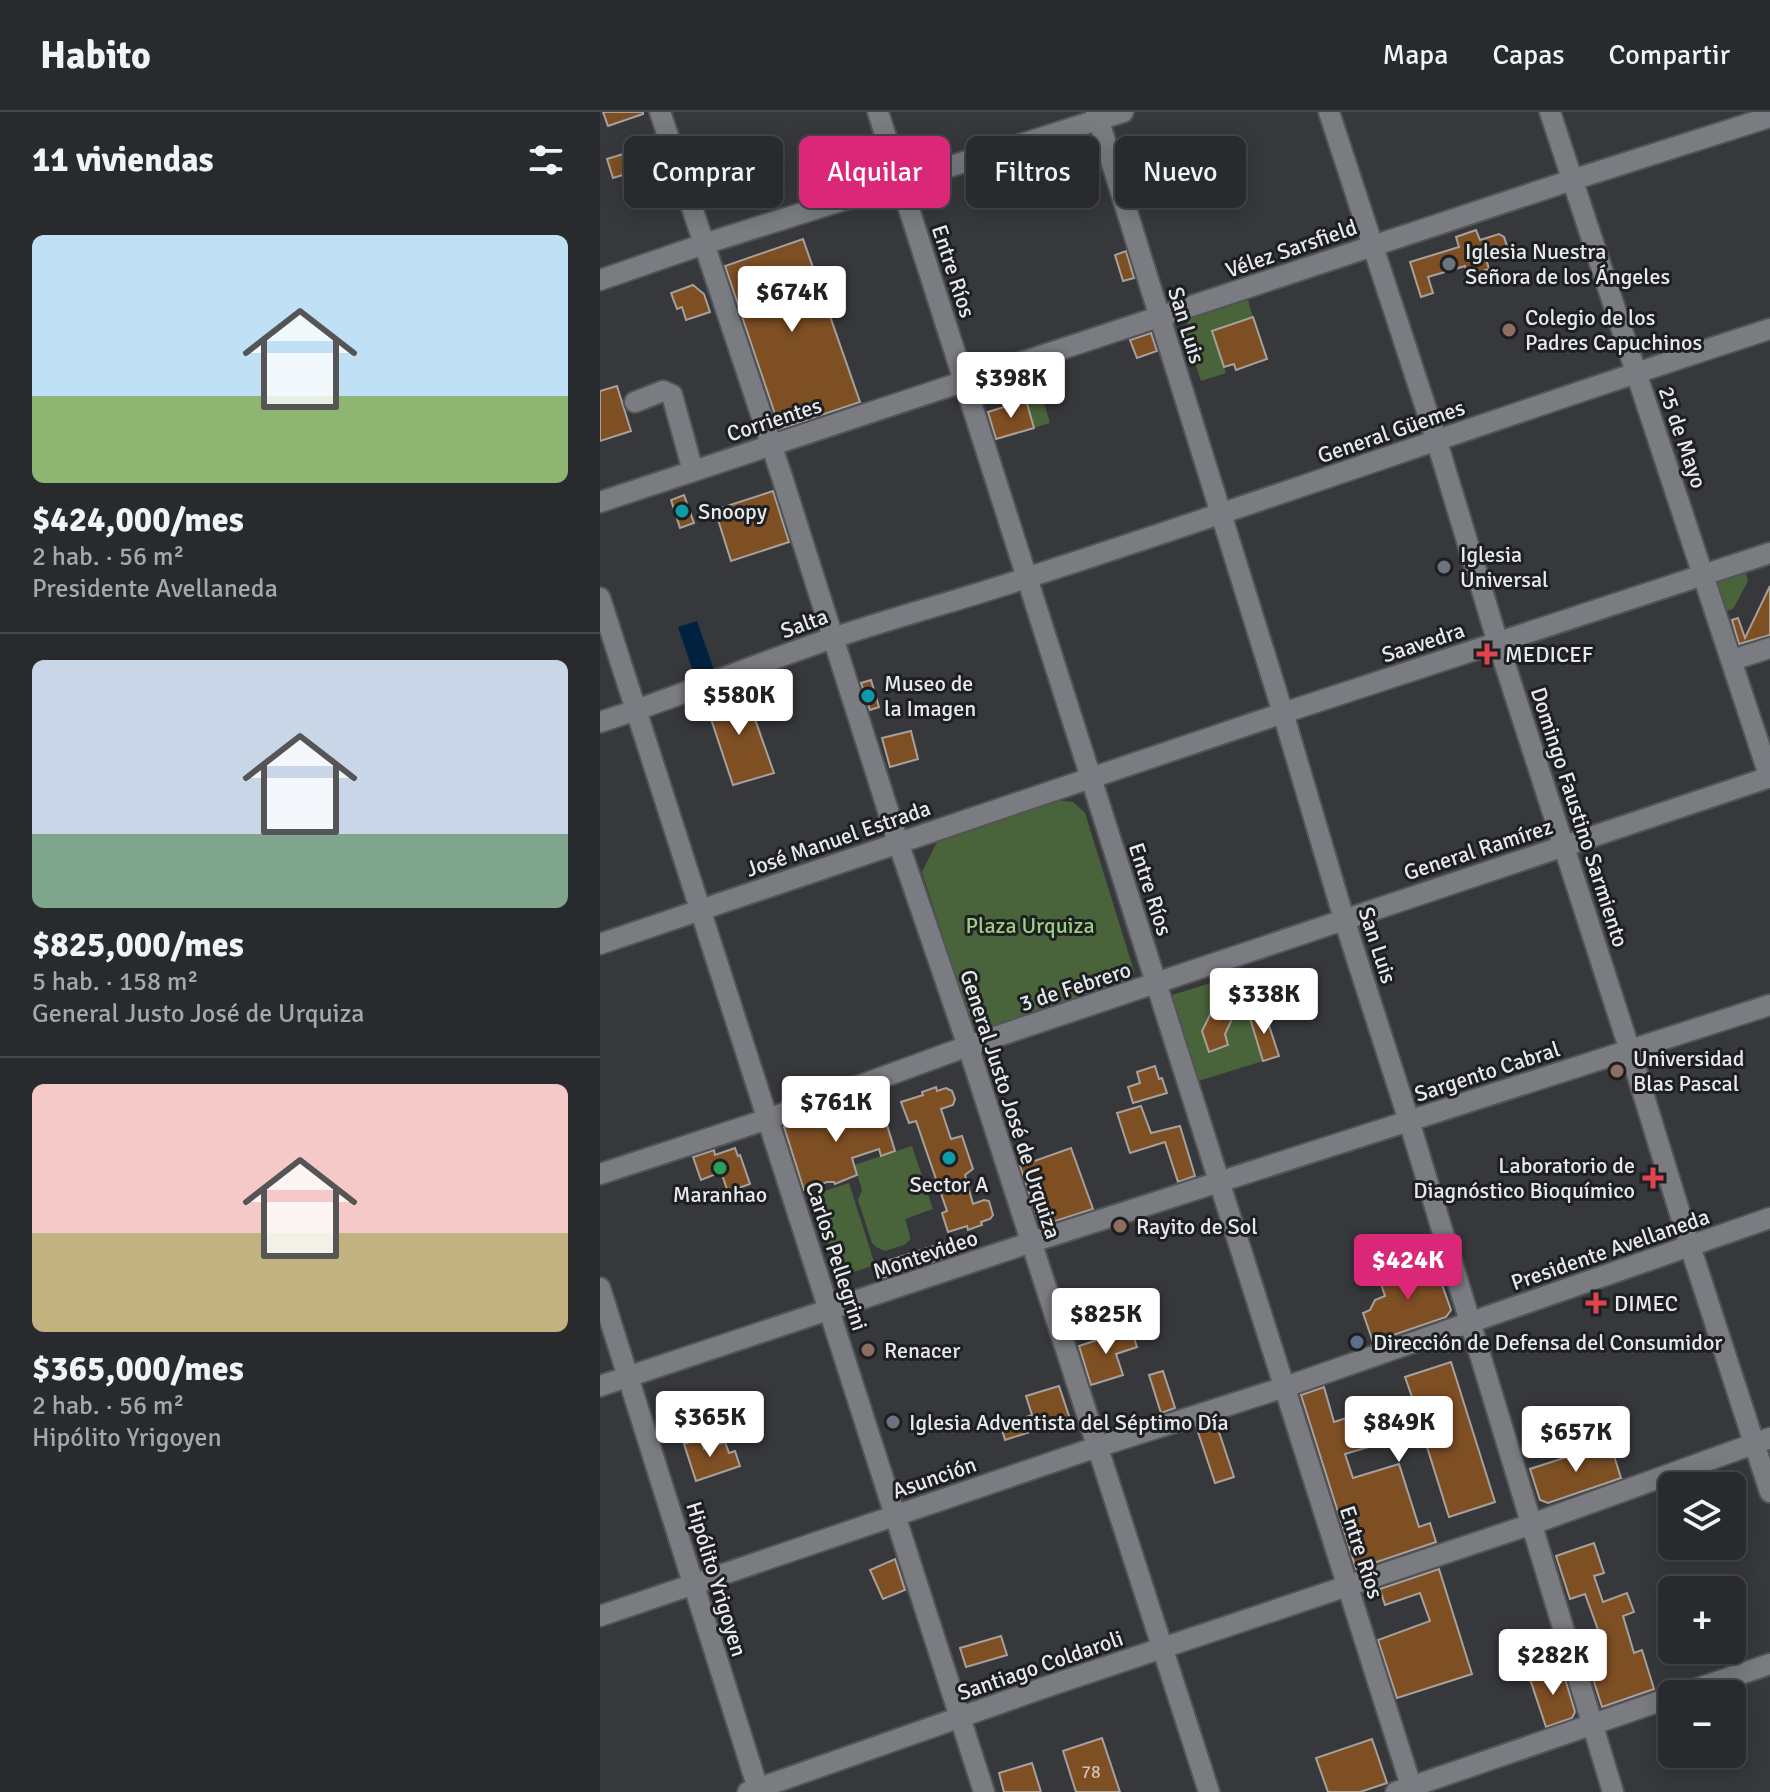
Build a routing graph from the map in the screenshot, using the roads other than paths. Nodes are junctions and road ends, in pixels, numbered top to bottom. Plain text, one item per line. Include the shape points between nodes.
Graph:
1 (660, 112) edge
2 (878, 112) edge
3 (1123, 112) edge
4 (1329, 112) edge
5 (1550, 112) edge
6 (1097, 116) edge
7 (1770, 117) edge
8 (886, 136) edge
9 (950, 166) edge
10 (1572, 180) junction
11 (820, 208) edge
12 (909, 208) edge
13 (704, 244) junction
14 (1373, 246) junction
15 (600, 280) edge
16 (1159, 318) junction
17 (1770, 329) edge
18 (1636, 373) junction
19 (964, 382) junction
20 (635, 402) dead end
21 (1437, 442) junction
22 (771, 445) junction
23 (693, 471) junction
24 (600, 502) edge
25 (1221, 514) junction
26 (1770, 553) edge
27 (1704, 574) junction
28 (1027, 578) junction
29 (600, 598) edge
30 (832, 638) junction
31 (1498, 643) junction
32 (1770, 648) edge
33 (1732, 660) junction
34 (636, 710) junction
35 (1283, 713) junction
36 (600, 722) edge
37 (1091, 778) junction
38 (1770, 778) edge
39 (898, 842) junction
40 (1563, 846) junction
41 (701, 911) junction
42 (1344, 919) junction
43 (600, 944) edge
44 (1156, 984) junction
45 (1770, 1005) edge
46 (968, 1046) junction
47 (1630, 1051) junction
48 (768, 1119) junction
49 (1409, 1121) junction
50 (600, 1174) edge
51 (1220, 1182) junction
52 (1770, 1218) edge
53 (1032, 1242) junction
54 (1690, 1246) junction
55 (600, 1288) edge
56 (829, 1311) junction
57 (1472, 1323) junction
58 (629, 1377) junction
59 (600, 1386) edge
60 (1285, 1387) junction
61 (1762, 1441) edge
62 (1097, 1447) junction
63 (1770, 1492) edge
64 (895, 1515) junction
65 (1532, 1524) junction
66 (694, 1584) junction
67 (1348, 1585) junction
68 (600, 1616) edge
69 (1162, 1649) junction
70 (1770, 1664) edge
71 (1723, 1680) edge
72 (1658, 1702) edge
73 (960, 1717) junction
74 (1593, 1724) junction
75 (1407, 1790) edge
76 (755, 1791) edge
77 (984, 1792) edge
78 (1209, 1792) edge
79 (1613, 1792) edge

1 - 13 street, General Justo José de Urquiza
2 - 8 street, Entre Ríos
3 - 6 street
4 - 14 street, Domingo Faustino Sarmiento
5 - 10 street, 25 de Mayo
6 - 9 street
6 - 16 street, San Luis
7 - 10 street, Vélez Sarsfield
10 - 14 street, Vélez Sarsfield
10 - 18 street, 25 de Mayo
11 - 13 street
12 - 19 street, Entre Ríos
13 - 15 street
13 - 22 street, General Justo José de Urquiza
14 - 16 street, Vélez Sarsfield
14 - 21 street, Domingo Faustino Sarmiento
16 - 19 street, Vélez Sarsfield
16 - 25 street, San Luis
17 - 18 street, General Güemes
18 - 21 street, General Güemes
18 - 27 street, 25 de Mayo
19 - 22 street, Corrientes
19 - 28 street, Entre Ríos
20 - 23 street via 663,391 672,395
21 - 25 street, General Güemes
21 - 31 street, Domingo Faustino Sarmiento
22 - 23 street, Corrientes
22 - 30 street, General Justo José de Urquiza
23 - 24 street, Corrientes
25 - 28 street, General Güemes
25 - 35 street, San Luis
26 - 27 street, Saavedra
27 - 31 street, Saavedra
27 - 33 street, 25 de Mayo
28 - 30 street, Salta
28 - 37 street, Entre Ríos
29 - 34 street, Carlos Pellegrini
30 - 34 street, Salta
30 - 39 street, General Justo José de Urquiza
31 - 35 street, Saavedra
31 - 40 street, Domingo Faustino Sarmiento
32 - 33 street
33 - 38 street, 25 de Mayo
34 - 36 street, Salta
34 - 41 street, Carlos Pellegrini
35 - 37 street, Saavedra
35 - 42 street, San Luis
37 - 39 street, José Manuel Estrada
37 - 44 street, Entre Ríos
38 - 40 street, General Ramírez
39 - 41 street, José Manuel Estrada
39 - 46 street, General Justo José de Urquiza
40 - 42 street, General Ramírez
40 - 47 street, Domingo Faustino Sarmiento
41 - 43 street, José Manuel Estrada
41 - 48 street, Carlos Pellegrini
42 - 44 street, General Ramírez
42 - 49 street, San Luis
44 - 46 street, 3 de Febrero
44 - 51 street, Entre Ríos
45 - 47 street, Sargento Cabral
46 - 48 street, 3 de Febrero
46 - 53 street, General Justo José de Urquiza
47 - 49 street, Sargento Cabral
47 - 54 street, Domingo Faustino Sarmiento
48 - 50 street, 3 de Febrero
48 - 56 street, Carlos Pellegrini
49 - 51 street, Sargento Cabral
49 - 57 street, San Luis
51 - 53 street, Montevideo
51 - 60 street, Entre Ríos
52 - 54 street, Presidente Avellaneda
53 - 56 street, Montevideo
53 - 62 street, General Justo José de Urquiza
54 - 57 street, Presidente Avellaneda
54 - 61 street, Domingo Faustino Sarmiento
55 - 58 street, Hipólito Yrigoyen
56 - 58 street, Montevideo
56 - 64 street, Carlos Pellegrini
57 - 60 street, Presidente Avellaneda
57 - 65 street, San Luis
58 - 59 street, Montevideo
58 - 66 street, Hipólito Yrigoyen
60 - 62 street, Asunción
60 - 67 street, Entre Ríos
61 - 63 street, Domingo Faustino Sarmiento
61 - 65 street, Santiago Coldaroli
62 - 64 street, Asunción
62 - 69 street, General Justo José de Urquiza
64 - 66 street, Asunción
64 - 73 street, Carlos Pellegrini
65 - 67 street, Santiago Coldaroli
65 - 74 street, San Luis
66 - 68 street, Asunción
66 - 76 street, Hipólito Yrigoyen
67 - 69 street, Santiago Coldaroli
67 - 75 street, Entre Ríos
69 - 73 street, Santiago Coldaroli
69 - 78 street, General Justo José de Urquiza
70 - 71 street
72 - 74 street
73 - 76 street, Santiago Coldaroli
73 - 77 street, Carlos Pellegrini
74 - 75 street
74 - 79 street, San Luis

